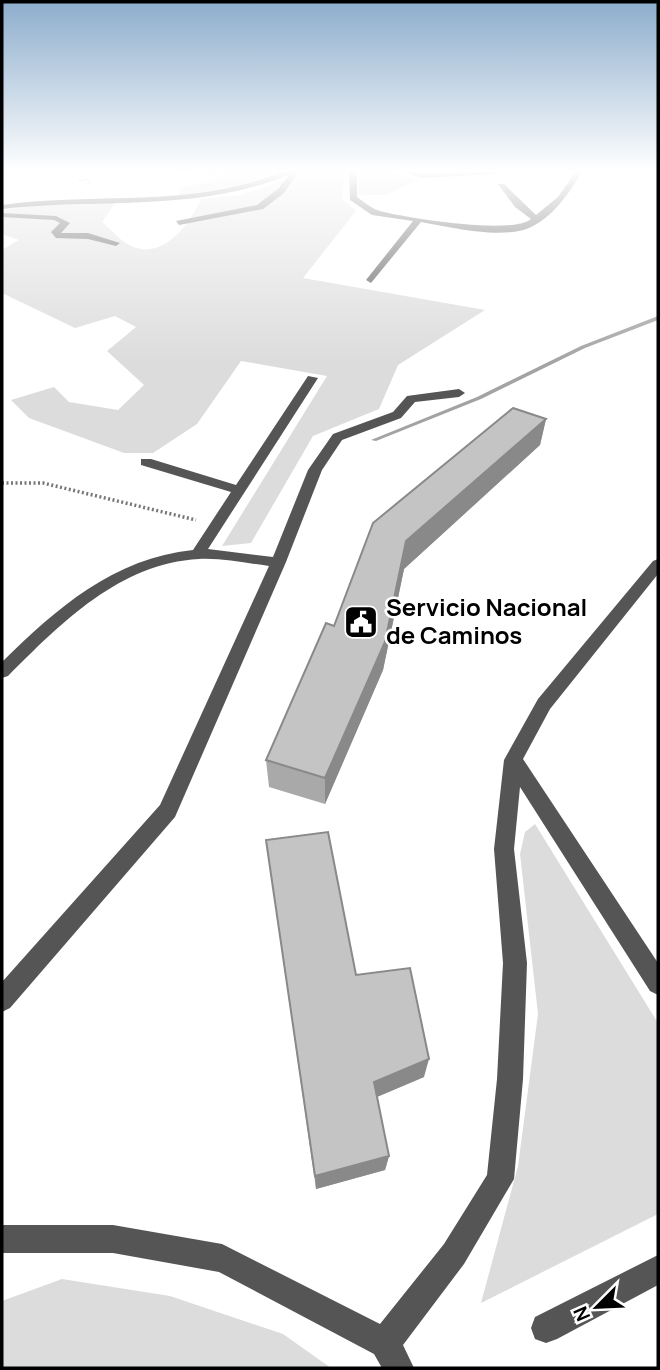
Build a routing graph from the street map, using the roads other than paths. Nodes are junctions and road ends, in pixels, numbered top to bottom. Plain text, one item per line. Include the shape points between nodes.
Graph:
1 (58, 235) edge
2 (406, 235) edge
3 (116, 243) dead end
4 (370, 280) dead end
5 (312, 378) dead end
6 (459, 393) dead end
7 (146, 462) dead end
8 (239, 490) junction
9 (198, 554) junction
10 (278, 562) junction
11 (658, 564) edge
12 (2, 672) edge
13 (513, 760) junction
14 (658, 983) edge
15 (2, 1000) edge
16 (2, 1239) edge
17 (658, 1269) edge
18 (546, 1328) dead end
19 (392, 1356) edge

1 - 3 street
2 - 4 street
5 - 8 street
6 - 10 street via 411,399 397,415 337,437 315,470
7 - 8 street
8 - 9 street
9 - 10 street
9 - 12 street via 154,562 96,589
10 - 15 street via 168,811
11 - 13 street via 544,704
13 - 14 street
13 - 19 street via 504,849 515,963 500,1179
16 - 19 street via 113,1239 222,1258
17 - 18 street

